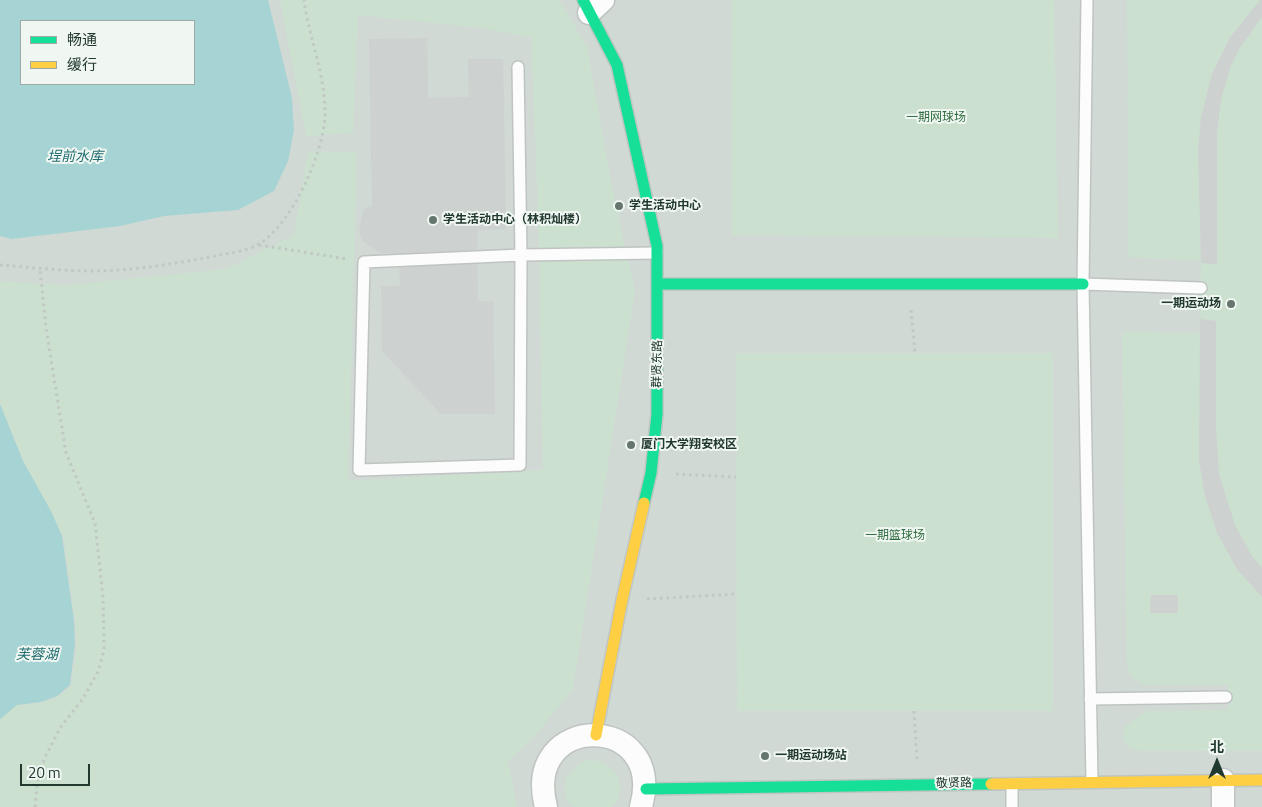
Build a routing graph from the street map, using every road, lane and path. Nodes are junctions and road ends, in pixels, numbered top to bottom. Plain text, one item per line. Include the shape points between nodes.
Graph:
1 (304, 0) edge
2 (1087, 0) edge
3 (592, 4) edge
4 (518, 68) dead end
5 (258, 245) junction
6 (657, 254) junction
7 (521, 255) junction
8 (364, 262) junction
9 (0, 265) edge
10 (40, 269) junction
11 (658, 284) junction
12 (909, 284) junction
13 (1084, 284) junction
14 (1201, 288) dead end
15 (915, 353) dead end
16 (651, 473) junction
17 (736, 477) dead end
18 (737, 594) dead end
19 (622, 600) junction
20 (1226, 697) dead end
21 (1090, 699) junction
22 (914, 711) dead end
23 (596, 735) junction
24 (1223, 780) junction
25 (1262, 780) edge
26 (1092, 782) junction
27 (1012, 783) junction
28 (919, 785) junction
29 (643, 798) edge
30 (35, 807) edge
31 (546, 807) edge
32 (1012, 807) edge
33 (1223, 807) edge

1 - 5 path via 323,86 325,116 320,146 309,178 278,229
2 - 13 lane
3 - 6 street, 群贤东路 via 617,65
4 - 7 lane
5 - 8 path
5 - 10 path via 190,261 117,270
6 - 7 lane
6 - 11 street, 群贤东路
7 - 8 lane
7 - 8 lane via 520,465 359,470
9 - 10 path
10 - 30 path via 66,453 95,523 103,597 104,650 98,672 62,725 45,757 37,783
11 - 12 street
11 - 16 street, 群贤东路 via 657,414
12 - 13 street
12 - 15 path
13 - 14 lane
13 - 21 lane
16 - 17 path
16 - 19 street, 群贤东路
18 - 19 path
19 - 23 street, 群贤东路
20 - 21 lane
21 - 26 lane
22 - 28 path
23 - 29 street via 621,742 634,754 643,770
23 - 31 street via 568,741 554,752 544,770 542,788
24 - 25 street, 敬贤路
24 - 26 street, 敬贤路
24 - 33 street
26 - 27 street, 敬贤路
27 - 28 street, 敬贤路
27 - 32 lane
28 - 29 street, 敬贤路

